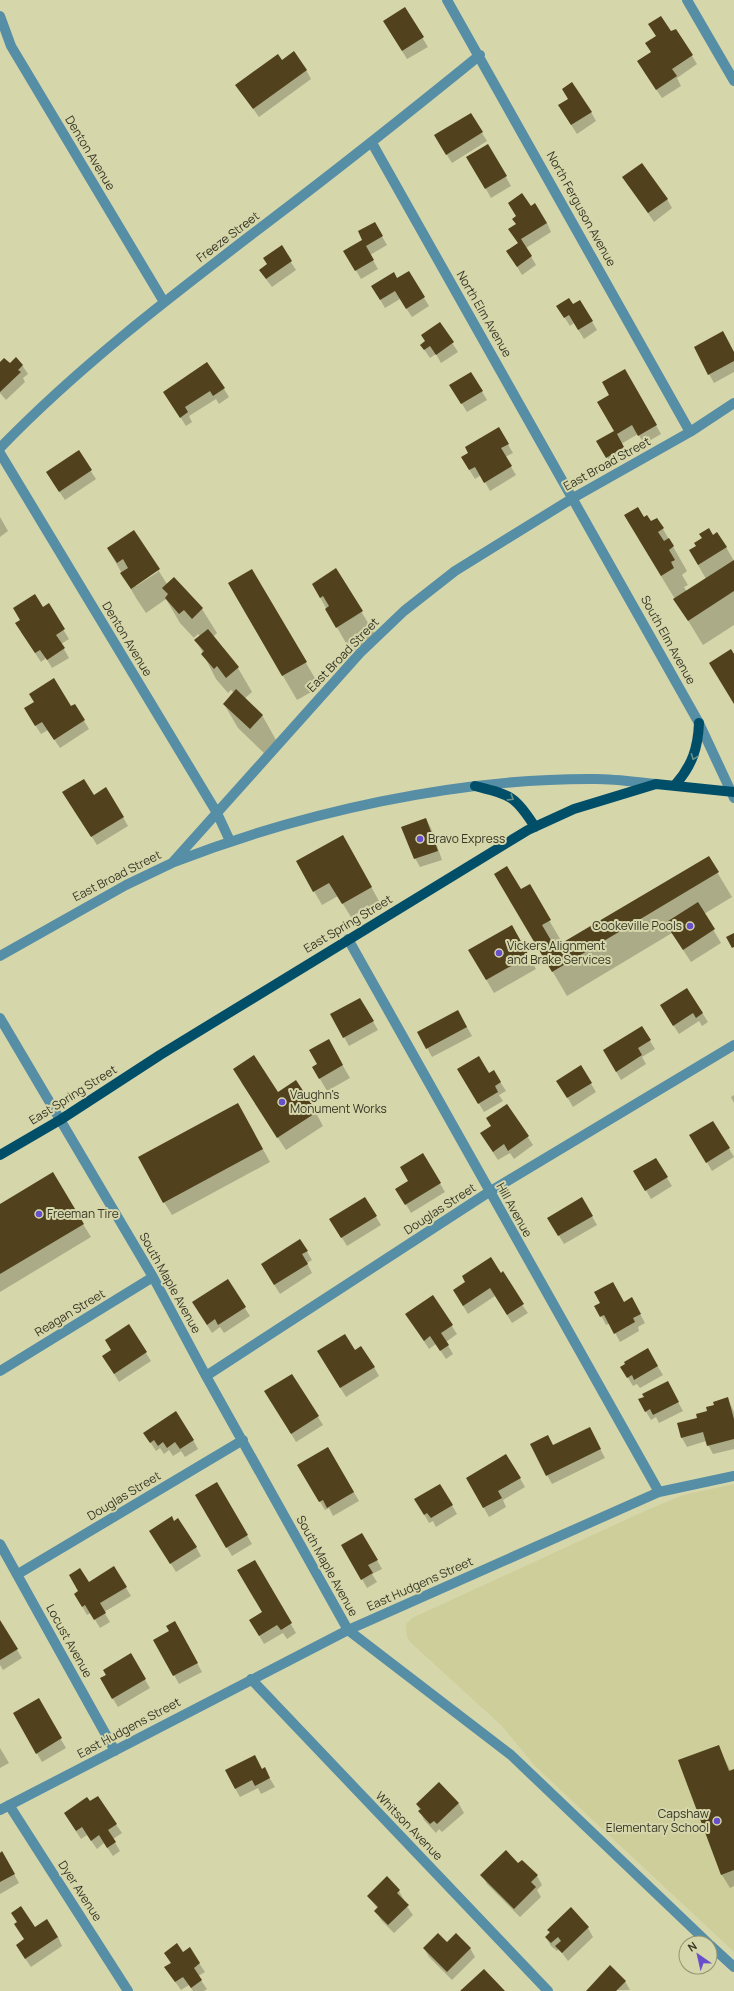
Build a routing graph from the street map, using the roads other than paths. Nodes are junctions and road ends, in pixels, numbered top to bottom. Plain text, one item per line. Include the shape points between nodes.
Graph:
1 (447, 0) edge
2 (687, 0) edge
3 (0, 16) edge
4 (480, 55) junction
5 (734, 81) edge
6 (372, 143) junction
7 (164, 302) junction
8 (734, 403) edge
9 (690, 432) junction
10 (0, 448) edge
11 (0, 453) edge
12 (573, 498) junction
13 (700, 723) junction
14 (656, 784) junction
15 (475, 786) junction
16 (675, 786) junction
17 (733, 794) edge
18 (216, 813) junction
19 (535, 827) junction
20 (230, 841) junction
21 (172, 863) junction
22 (348, 939) junction
23 (0, 956) edge
24 (0, 1018) edge
25 (734, 1045) edge
26 (60, 1120) junction
27 (0, 1155) edge
28 (489, 1192) junction
29 (153, 1277) junction
30 (0, 1371) edge
31 (206, 1376) junction
32 (242, 1440) junction
33 (734, 1476) edge
34 (659, 1492) junction
35 (0, 1544) edge
36 (18, 1574) junction
37 (348, 1630) junction
38 (251, 1679) junction
39 (115, 1751) junction
40 (10, 1805) junction
41 (0, 1810) edge
42 (700, 1935) edge
43 (718, 1952) edge
44 (734, 1967) edge
45 (128, 1991) edge
46 (548, 1991) edge

1 - 4 street, North Ferguson Avenue
2 - 5 street
3 - 7 street, Denton Avenue via 11,46
4 - 6 street, Freeze Street
4 - 9 street, North Ferguson Avenue
6 - 7 street, Freeze Street
6 - 12 street, North Elm Avenue
7 - 10 street, Freeze Street via 32,415
8 - 9 street, East Broad Street
9 - 12 street, East Broad Street
11 - 18 street, Denton Avenue
12 - 13 street, South Elm Avenue
12 - 18 street, East Broad Street via 455,571 404,611 360,653
13 -> 16 main road via 692,762
13 - 17 street, South Elm Avenue
14 - 15 street via 597,779 533,780
14 - 16 main road, East Spring Street
14 - 19 main road, East Spring Street via 574,809
15 -> 19 main road via 514,799
15 - 20 street via 353,808
16 - 17 main road, East Spring Street
18 - 20 street, Denton Avenue
18 - 21 street, East Broad Street
19 - 22 main road, East Spring Street
20 - 21 street
21 - 23 street, East Broad Street via 126,885
22 - 26 main road, East Spring Street
22 - 28 street, Hill Avenue
24 - 26 street, South Maple Avenue
25 - 28 street, Douglas Street
26 - 27 main road, East Spring Street
26 - 29 street, South Maple Avenue
28 - 31 street, Douglas Street
28 - 34 street, Hill Avenue
29 - 30 street, Reagan Street
29 - 31 street, South Maple Avenue
31 - 32 street, South Maple Avenue
32 - 36 street, Douglas Street
32 - 37 street, South Maple Avenue
33 - 34 street, East Hudgens Street
34 - 37 street, East Hudgens Street
35 - 36 street, Locust Avenue
36 - 39 street, Locust Avenue
37 - 38 street, East Hudgens Street
37 - 42 street, South Maple Avenue via 511,1755
38 - 39 street, East Hudgens Street
38 - 46 street, Whitson Avenue
39 - 40 street, East Hudgens Street
40 - 41 street, East Hudgens Street
40 - 45 street, Dyer Avenue
43 - 44 street, South Maple Avenue

